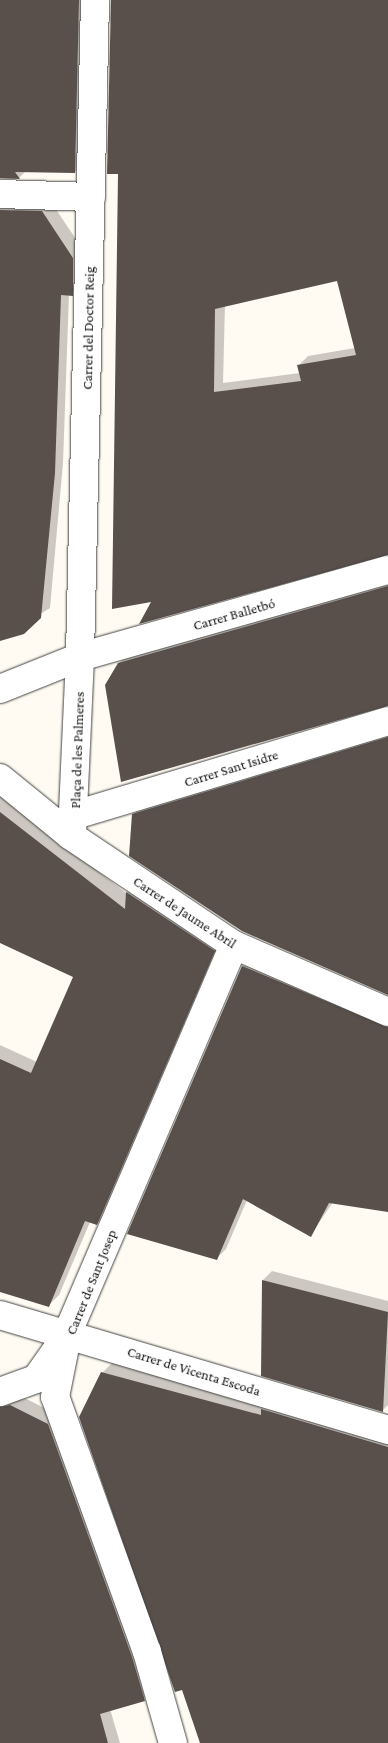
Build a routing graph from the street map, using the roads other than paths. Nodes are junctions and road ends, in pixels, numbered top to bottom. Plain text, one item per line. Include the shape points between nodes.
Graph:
1 (95, 0) edge
2 (0, 194) edge
3 (91, 197) junction
4 (388, 570) edge
5 (80, 657) junction
6 (0, 689) edge
7 (388, 721) edge
8 (0, 778) edge
9 (73, 826) junction
10 (234, 945) junction
11 (388, 1012) edge
12 (0, 1315) edge
13 (68, 1332) junction
14 (0, 1392) edge
15 (388, 1430) edge
16 (173, 1743) edge

1 - 3 street, Carrer del Doctor Reig
2 - 3 street
3 - 5 street, Carrer del Doctor Reig
4 - 5 street, Carrer Balletbó
5 - 6 street
5 - 9 street, Plaça de les Palmeres
7 - 9 street, Carrer Sant Isidre
8 - 9 street, Plaça de les Palmeres
9 - 10 street, Carrer de Jaume Abril
10 - 11 street, Carrer de Jaume Abril
10 - 13 street, Carrer de Sant Josep
12 - 13 street, Carrer de Vicenta Escoda
13 - 14 street via 36,1379
13 - 15 street, Carrer de Vicenta Escoda
13 - 16 street, Carrer de Sant Josep via 55,1398 147,1652

